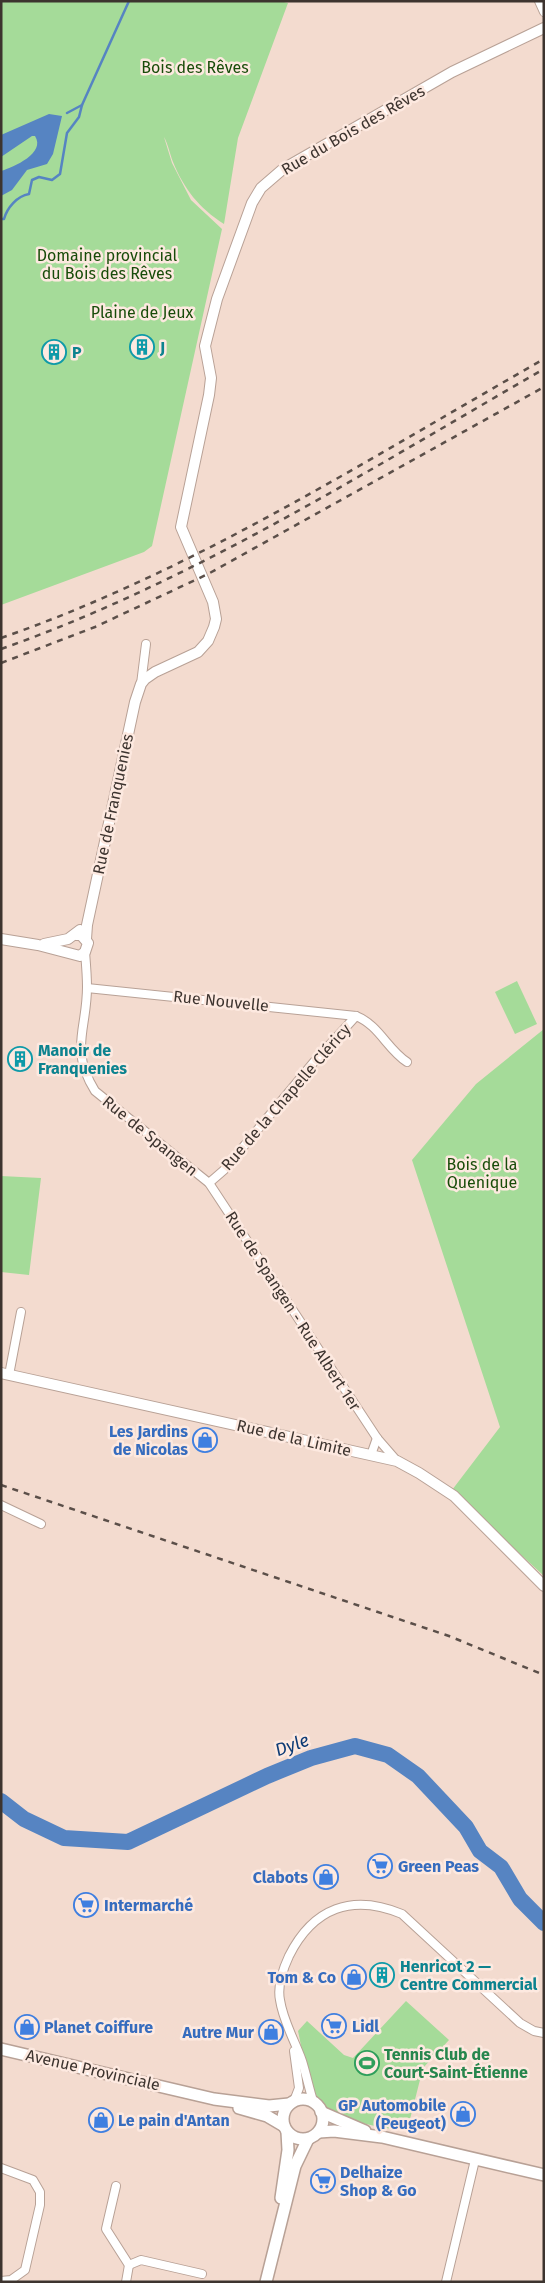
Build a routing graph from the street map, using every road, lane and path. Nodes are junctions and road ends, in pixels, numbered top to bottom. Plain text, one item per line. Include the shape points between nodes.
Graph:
1 (539, 1) edge
2 (544, 12) edge
3 (544, 28) edge
4 (146, 644) dead end
5 (141, 684) junction
6 (87, 924) junction
7 (72, 937) junction
8 (1, 939) edge
9 (86, 939) junction
10 (38, 945) junction
11 (77, 954) junction
12 (87, 988) junction
13 (356, 1016) junction
14 (407, 1062) dead end
15 (209, 1184) junction
16 (21, 1312) dead end
17 (5, 1374) edge
18 (377, 1438) junction
19 (371, 1455) junction
20 (397, 1462) junction
21 (1, 1505) edge
22 (41, 1524) dead end
23 (544, 1586) edge
24 (544, 2033) edge
25 (292, 2037) junction
26 (1, 2049) edge
27 (214, 2098) junction
28 (313, 2101) junction
29 (292, 2102) junction
30 (321, 2112) junction
31 (285, 2129) junction
32 (319, 2132) junction
33 (382, 2137) junction
34 (308, 2139) junction
35 (474, 2160) junction
36 (290, 2165) junction
37 (1, 2168) edge
38 (544, 2175) edge
39 (116, 2186) dead end
40 (129, 2265) junction
41 (202, 2274) dead end
42 (1, 2281) edge
43 (126, 2282) edge
44 (266, 2282) edge
45 (446, 2282) edge

1 - 2 street
3 - 5 street, Rue du Bois des Rêves via 452,72 283,169 262,188 252,203 209,324 205,346 211,378 209,395 181,527 213,602 216,619 208,641 198,652 155,672
4 - 5 street
5 - 6 street, Rue de Franquenies
6 - 7 street
6 - 9 street, Rue de Franquenies
7 - 9 street
7 - 10 street
7 - 11 street via 67,948
8 - 10 street
9 - 11 street, Rue de Franquenies via 88,947
10 - 11 street
11 - 12 street, Rue de Spangen via 85,970
12 - 13 street, Rue Nouvelle
12 - 15 street, Rue de Spangen via 80,1054 86,1077 95,1091
13 - 14 street, Rue de la Chapelle Cléricy via 372,1025 395,1055
13 - 15 street, Rue de la Chapelle Cléricy
15 - 18 street, Rue de Spangen - Rue Albert 1er
16 - 17 street
17 - 19 street, Rue de la Limite
18 - 19 street
18 - 20 street, Rue de Spangen - Rue Albert 1er
19 - 20 street, Rue de la Limite
20 - 23 street, Rue de la Limite via 454,1496
21 - 22 street
24 - 25 street via 520,2023 402,1914 369,1904 345,1906 329,1912 299,1937 282,1971 279,1998
25 - 28 street
25 - 29 street via 299,2088
26 - 27 main road, Avenue Provinciale
27 - 29 main road via 269,2106
27 - 31 main road via 267,2116
28 - 29 main road via 301,2098
28 - 30 main road
29 - 31 main road via 283,2114
30 - 32 main road via 323,2120
30 - 33 main road
31 - 34 main road via 294,2138
31 - 36 main road
32 - 33 main road
32 - 34 main road
33 - 35 main road
34 - 36 main road
35 - 38 main road
35 - 45 street
36 - 44 main road
37 - 42 street via 33,2180 40,2192 40,2205 25,2270 11,2280
39 - 40 street via 106,2229
40 - 41 street via 141,2260
40 - 43 street

